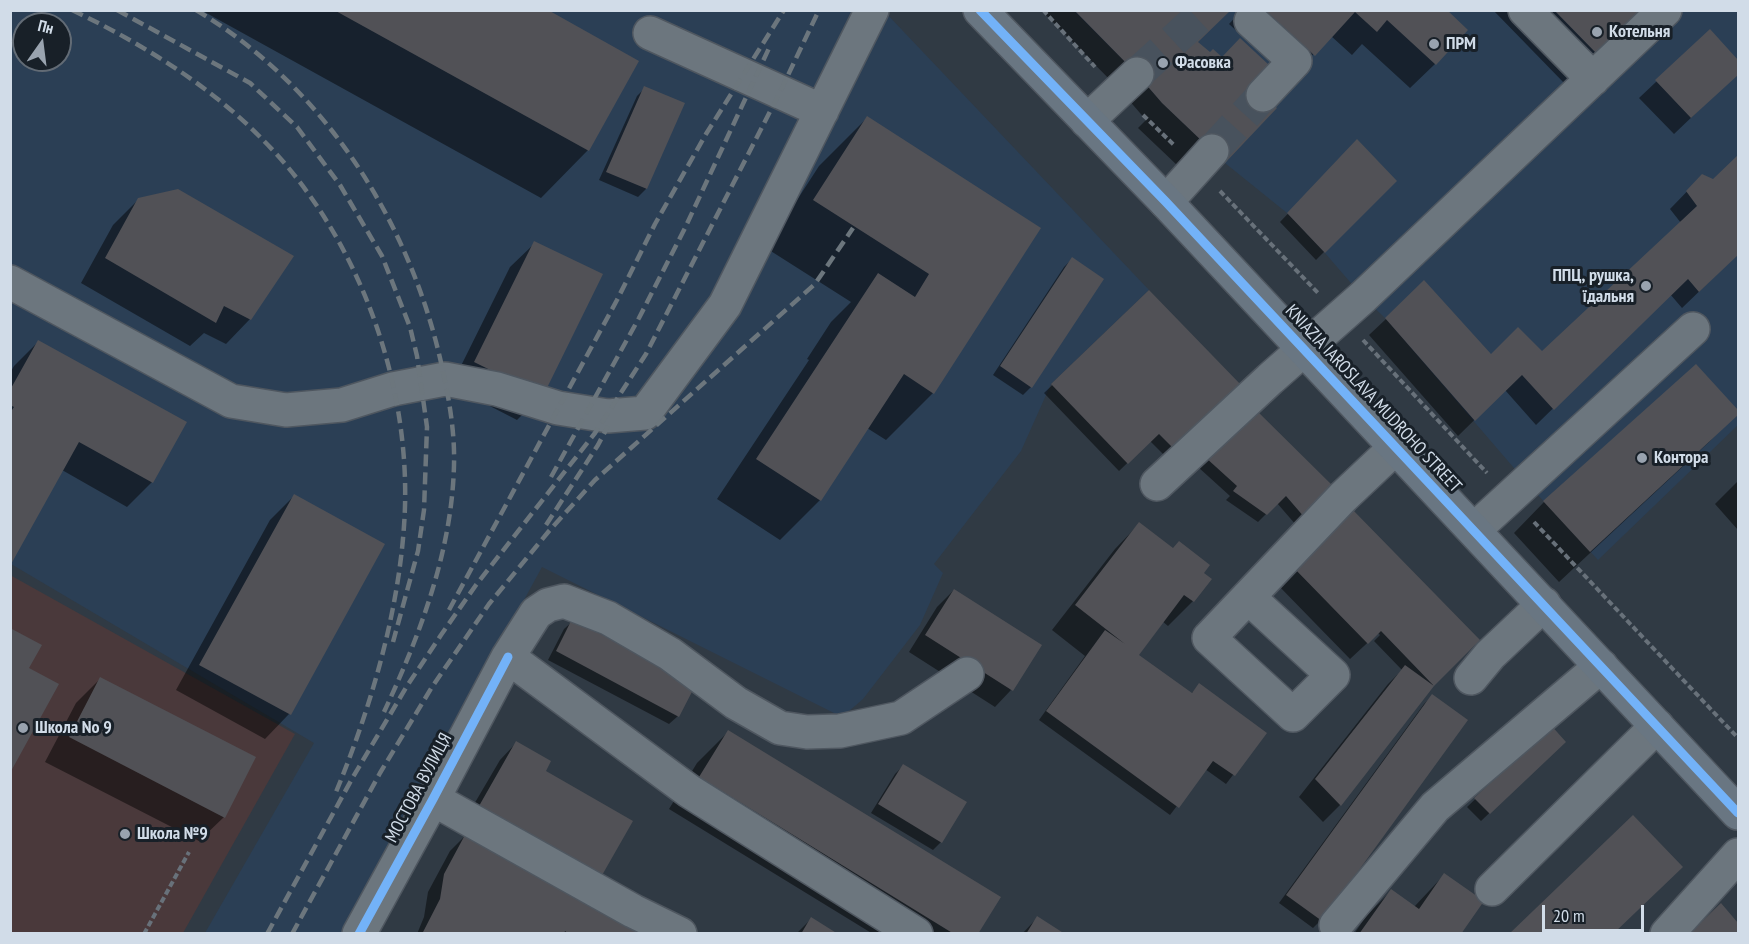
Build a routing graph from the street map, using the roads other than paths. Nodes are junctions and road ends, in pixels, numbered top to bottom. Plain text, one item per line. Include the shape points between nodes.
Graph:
1 (872, 10) edge
2 (980, 10) edge
3 (1525, 10) edge
4 (1665, 10) edge
5 (1251, 21) dead end
6 (650, 33) dead end
7 (1593, 79) junction
8 (1128, 83) tunnel mouth
9 (1263, 95) tunnel mouth
10 (822, 111) junction
11 (1087, 121) junction
12 (1205, 159) tunnel mouth
13 (1166, 202) junction
14 (10, 282) edge
15 (1693, 329) dead end
16 (1305, 350) junction
17 (1396, 447) junction
18 (1157, 484) dead end
19 (1474, 530) junction
20 (1248, 597) dead end
21 (1544, 604) junction
22 (507, 657) junction
23 (1601, 666) junction
24 (967, 674) dead end
25 (1471, 678) dead end
26 (1658, 726) junction
27 (433, 799) junction
28 (1738, 813) edge
29 (1738, 855) edge
30 (1492, 889) dead end
31 (1336, 925) dead end
32 (359, 933) edge
33 (680, 933) edge
34 (916, 933) edge
35 (1667, 933) edge

1 - 10 street
2 - 11 main road, KNIAZIA IAROSLAVA MUDROHO STREET
3 - 7 street
4 - 7 street
5 - 9 street via 1295,61
6 - 10 street
7 - 16 street
8 - 11 street
10 - 14 street via 725,306 645,413 608,416 578,412 445,379 393,389 342,405 286,410 231,401
11 - 13 main road, KNIAZIA IAROSLAVA MUDROHO STREET
12 - 13 street
13 - 16 main road, KNIAZIA IAROSLAVA MUDROHO STREET
15 - 19 street
16 - 17 main road, KNIAZIA IAROSLAVA MUDROHO STREET
16 - 18 street
17 - 19 main road, KNIAZIA IAROSLAVA MUDROHO STREET
17 - 20 street
19 - 21 main road, KNIAZIA IAROSLAVA MUDROHO STREET
21 - 23 main road, KNIAZIA IAROSLAVA MUDROHO STREET
21 - 25 street
22 - 24 street, МОСТОВА ВУЛИЦЯ via 536,613 564,601 608,618 670,654 759,718 780,728 807,732 840,731 901,718
22 - 27 street, МОСТОВА ВУЛИЦЯ
22 - 34 street via 689,791
23 - 26 main road, KNIAZIA IAROSLAVA MUDROHO STREET
23 - 31 street via 1435,807
26 - 28 main road, KNIAZIA IAROSLAVA MUDROHO STREET
26 - 30 street
27 - 32 street, МОСТОВА ВУЛИЦЯ
27 - 33 street via 633,911
29 - 35 street

